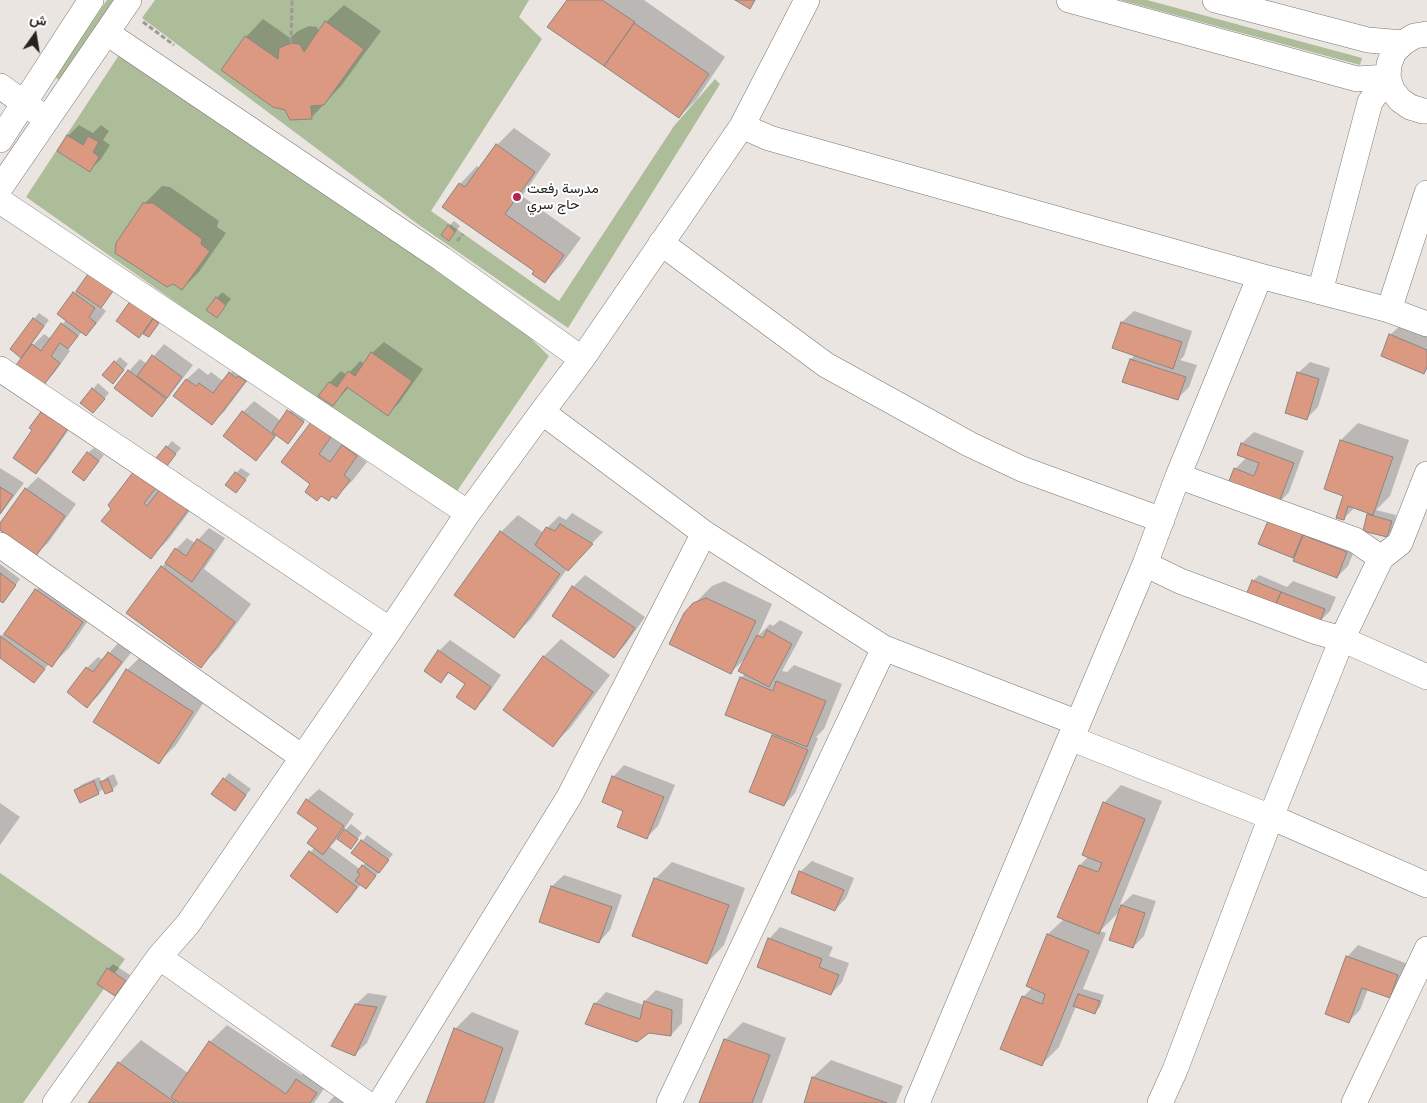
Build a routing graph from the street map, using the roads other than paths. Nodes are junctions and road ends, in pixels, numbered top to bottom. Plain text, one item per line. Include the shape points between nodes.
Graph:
1 (91, 0) edge
2 (129, 0) edge
3 (807, 0) edge
4 (1069, 0) edge
5 (1216, 0) edge
6 (106, 33) junction
7 (1427, 34) edge
8 (1402, 42) junction
9 (1388, 77) junction
10 (0, 86) edge
11 (24, 104) junction
12 (1427, 111) edge
13 (47, 118) junction
14 (742, 126) junction
15 (0, 140) edge
16 (0, 188) edge
17 (1427, 193) edge
18 (0, 201) edge
19 (662, 243) junction
20 (1260, 276) junction
21 (1320, 292) junction
22 (1388, 310) junction
23 (1427, 324) edge
24 (582, 359) junction
25 (0, 369) edge
26 (542, 412) junction
27 (1427, 474) edge
28 (1178, 476) junction
29 (468, 513) junction
30 (1162, 520) junction
31 (704, 533) junction
32 (0, 545) edge
33 (1381, 558) junction
34 (1145, 564) junction
35 (390, 630) junction
36 (1342, 639) junction
37 (884, 648) junction
38 (1427, 677) edge
39 (1074, 731) junction
40 (302, 757) junction
41 (1271, 817) junction
42 (1427, 885) edge
43 (1427, 950) edge
44 (159, 957) junction
45 (55, 1103) edge
46 (366, 1103) edge
47 (380, 1103) edge
48 (669, 1103) edge
49 (917, 1103) edge
50 (1160, 1103) edge
51 (1354, 1103) edge

1 - 11 street
2 - 6 street
3 - 14 street
4 - 9 street via 1357,79
5 - 8 street via 1368,40
6 - 13 street
6 - 24 street via 442,259
7 - 8 street
8 - 9 street via 1389,64
9 - 12 street via 1400,100 1410,108
9 - 21 street via 1370,102
10 - 11 street
11 - 13 street
11 - 15 street
13 - 16 street
14 - 19 street
14 - 20 street via 769,138
17 - 22 street
18 - 29 street
19 - 24 street
19 - 30 street via 826,365 969,444 1022,469
20 - 21 street
20 - 28 street
21 - 22 street
22 - 23 street
24 - 26 street
25 - 35 street
26 - 29 street
26 - 31 street
27 - 33 street via 1400,544
28 - 30 street
28 - 33 street via 1355,540
29 - 35 street
30 - 34 street
31 - 37 street
31 - 47 street via 568,797
32 - 40 street
33 - 36 street
34 - 36 street via 1180,581
34 - 39 street
35 - 40 street
36 - 38 street
36 - 41 street
37 - 39 street
37 - 48 street
39 - 41 street
39 - 49 street
40 - 44 street via 188,924
41 - 42 street
41 - 50 street
43 - 51 street
44 - 45 street
44 - 46 street

